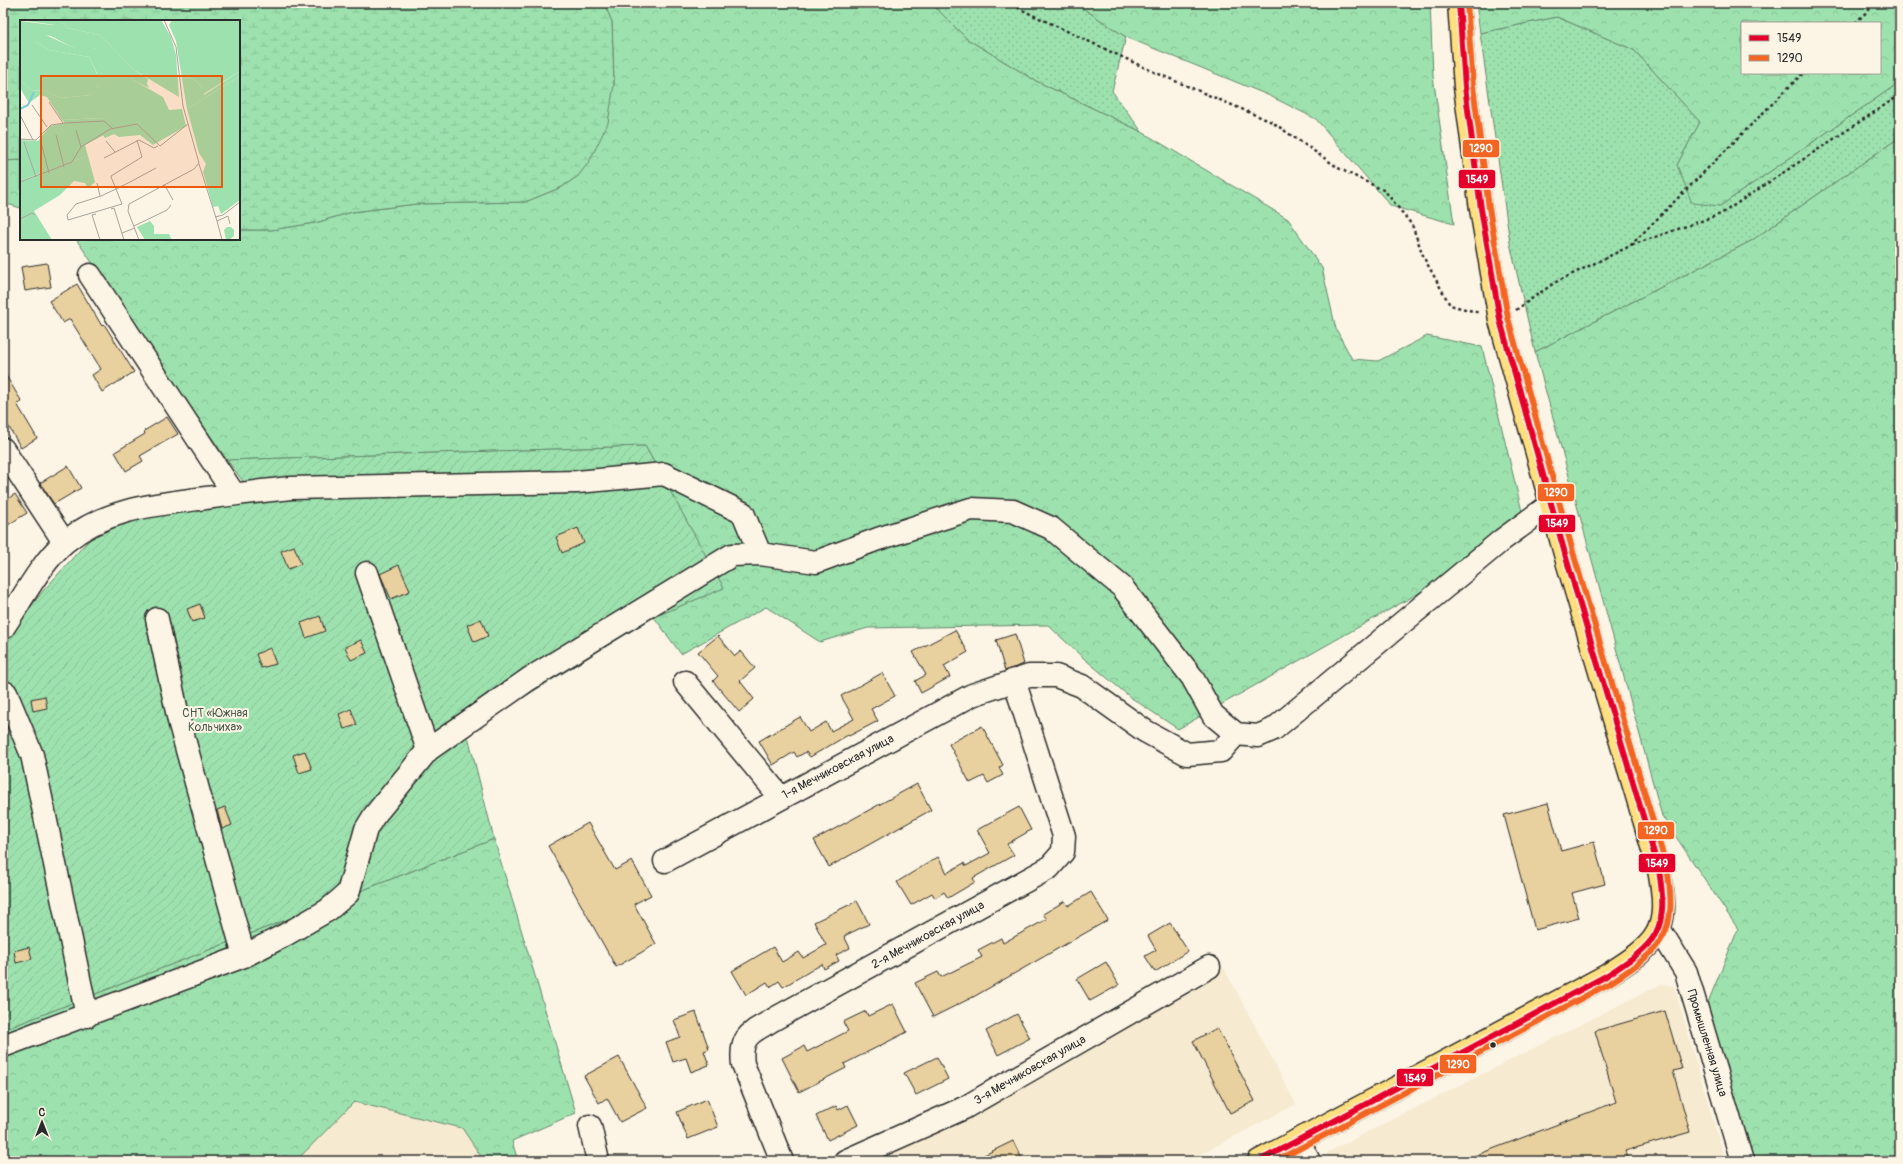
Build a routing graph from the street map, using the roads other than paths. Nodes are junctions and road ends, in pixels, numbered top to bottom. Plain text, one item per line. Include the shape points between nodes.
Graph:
1 (1459, 3) edge
2 (90, 274) dead end
3 (3, 449) edge
4 (243, 493) junction
5 (1551, 504) junction
6 (64, 542) junction
7 (760, 554) junction
8 (367, 573) dead end
9 (157, 619) dead end
10 (3, 628) edge
11 (1014, 680) junction
12 (685, 682) dead end
13 (6, 693) dead end
14 (1236, 734) junction
15 (428, 750) junction
16 (781, 798) junction
17 (665, 861) dead end
18 (1660, 930) junction
19 (244, 956) junction
20 (1209, 967) dead end
21 (87, 1016) junction
22 (3, 1046) edge
23 (590, 1126) dead end
24 (1298, 1140) junction
25 (598, 1161) edge
26 (782, 1161) edge
27 (846, 1161) edge
28 (1259, 1161) edge
29 (1309, 1161) edge
30 (1742, 1161) edge

1 - 5 main road via 1465,87 1481,209 1500,316
2 - 4 street
3 - 6 street
4 - 6 street via 143,506 104,517
4 - 7 street via 291,488 577,482 664,474 743,513
5 - 14 street via 1502,540 1274,729 1258,736
5 - 18 main road via 1659,870 1664,893 1664,912
6 - 10 street via 45,565
7 - 14 street via 816,562 971,509 1013,511 1051,528 1122,587 1192,677 1213,715
7 - 15 street via 732,555 529,679
8 - 15 street
9 - 19 street via 179,721
11 - 14 street, 1-я Мечниковская улица via 1029,676 1056,676 1082,686 1145,731 1187,754 1221,751
11 - 16 street, 1-я Мечниковская улица via 972,695
11 - 26 street, 2-я Мечниковская улица via 1064,836 1063,852 1049,868 776,1018 745,1038 742,1050 743,1064
12 - 16 street
13 - 21 street via 32,756
15 - 19 street via 366,829 348,893 328,910
16 - 17 street, 1-я Мечниковская улица
18 - 24 main road via 1637,957 1606,976
18 - 30 street, Промышленная улица via 1686,972
19 - 21 street
20 - 27 street, 3-я Мечниковская улица via 964,1108
21 - 22 street
23 - 25 street
24 - 28 main road
24 - 29 street

